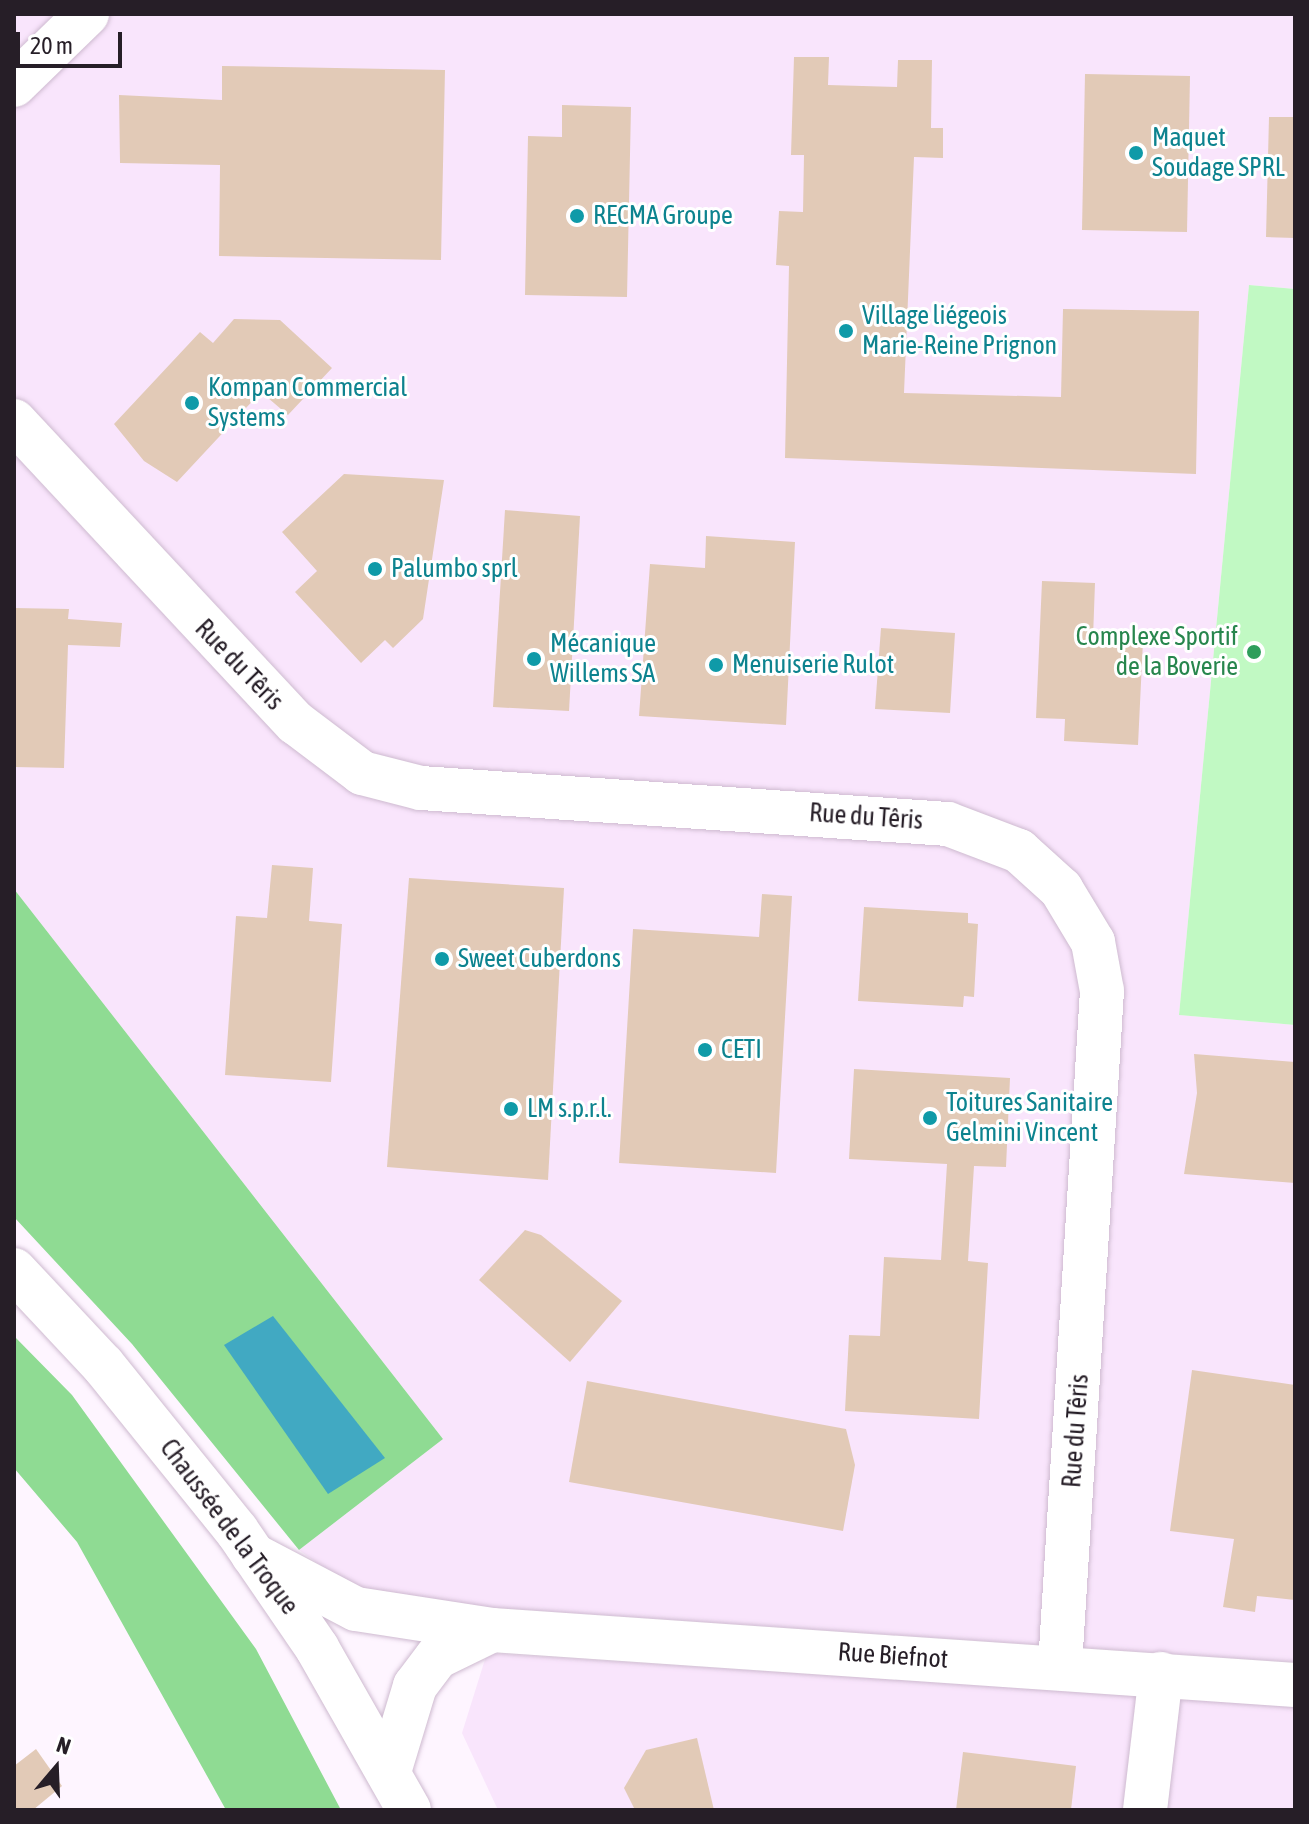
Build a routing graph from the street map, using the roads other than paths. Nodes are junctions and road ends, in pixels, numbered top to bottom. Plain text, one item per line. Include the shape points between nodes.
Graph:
1 (87, 14) edge
2 (14, 85) edge
3 (14, 421) edge
4 (14, 1270) edge
5 (253, 1555) junction
6 (492, 1630) junction
7 (1060, 1666) junction
8 (1161, 1674) junction
9 (1295, 1685) edge
10 (389, 1772) junction
11 (409, 1810) edge
12 (1145, 1810) edge

1 - 2 street
3 - 7 street, Rue du Têris via 296,723 362,773 421,788 948,824 1019,851 1061,889 1093,942 1102,991
4 - 5 street, Chaussée de la Troque via 103,1365
5 - 6 street, Rue Biefnot via 356,1609
5 - 10 street, Chaussée de la Troque
6 - 7 street, Rue Biefnot
6 - 10 street, Rue Biefnot via 437,1657 415,1686
7 - 8 street, Rue Biefnot
8 - 9 street, Rue Biefnot
8 - 12 street
10 - 11 street, Chaussée de la Troque

